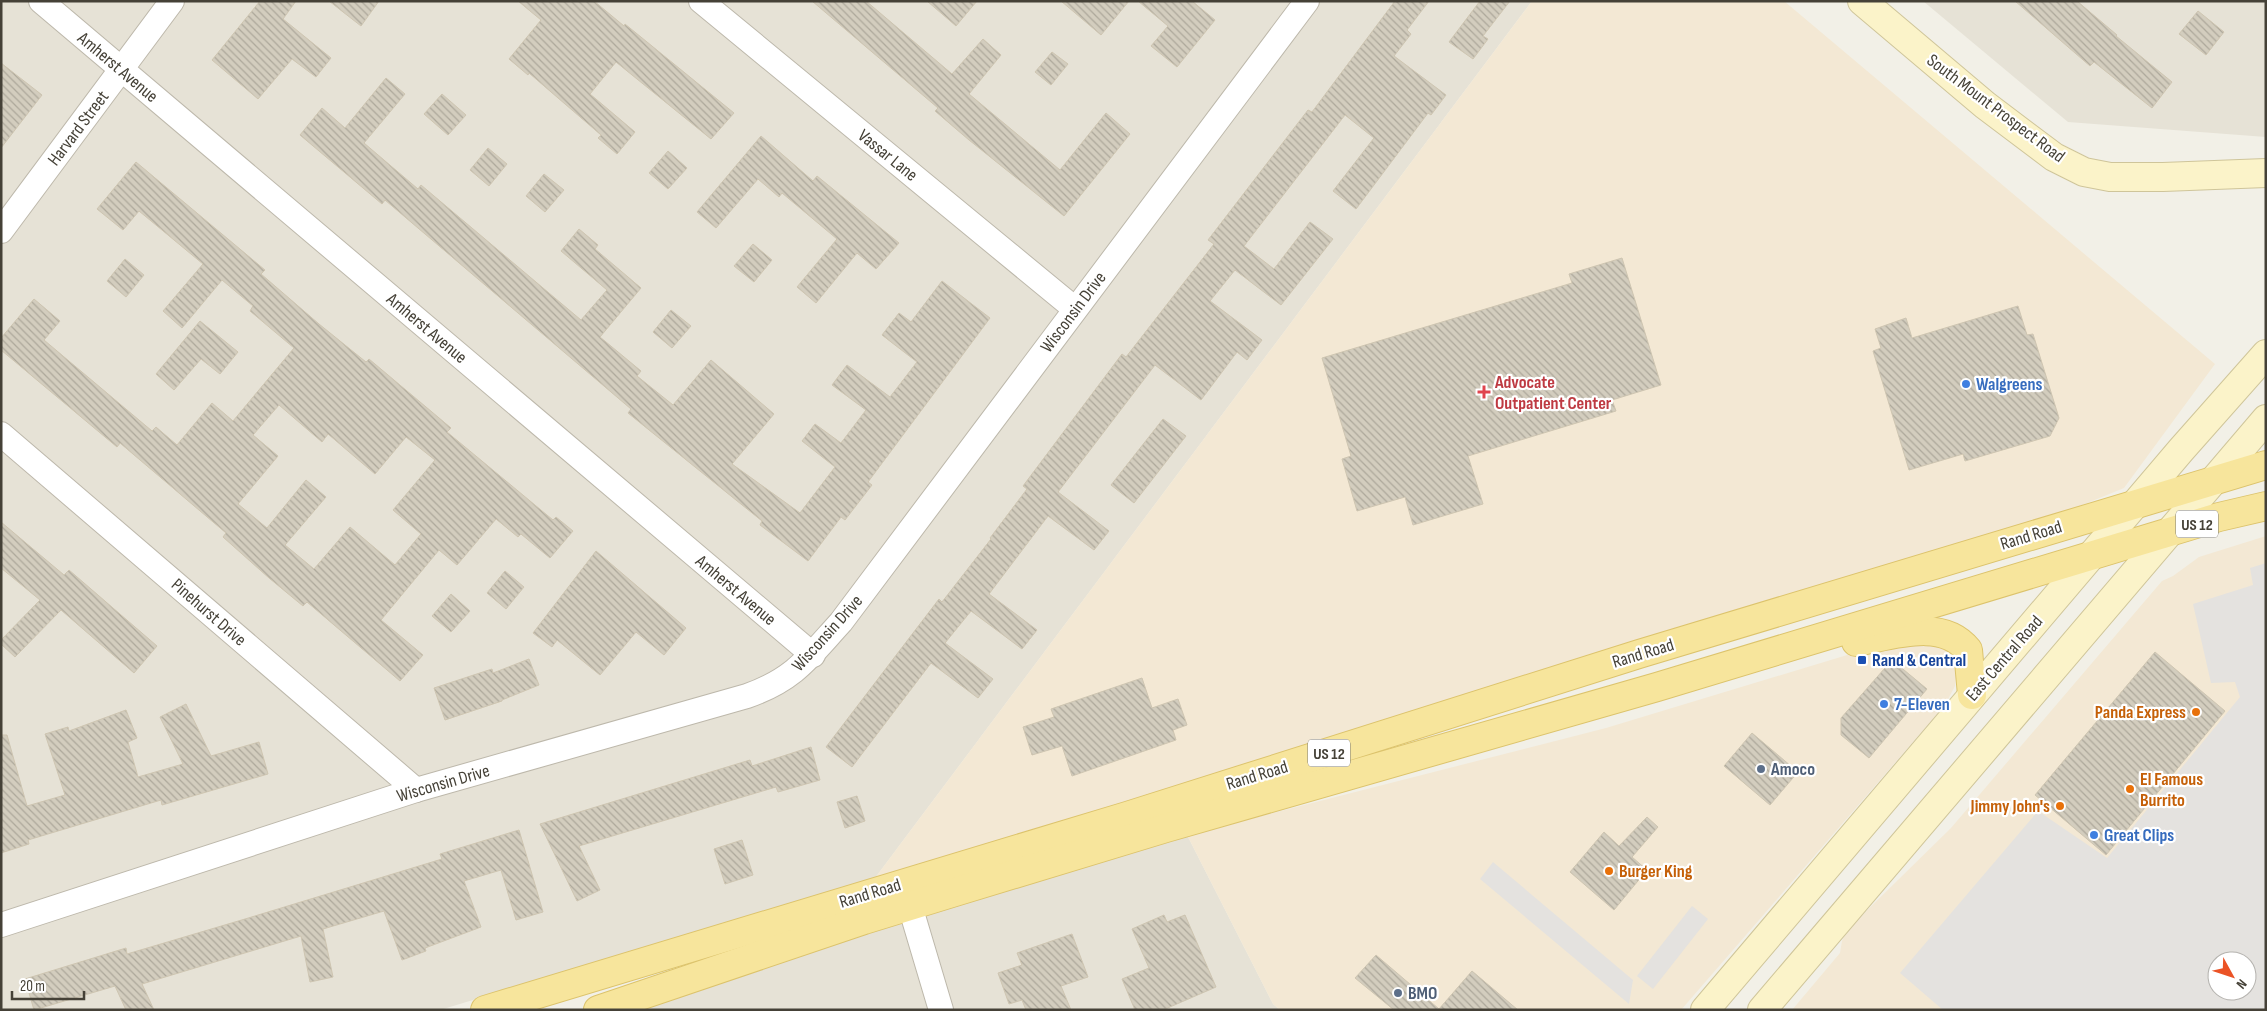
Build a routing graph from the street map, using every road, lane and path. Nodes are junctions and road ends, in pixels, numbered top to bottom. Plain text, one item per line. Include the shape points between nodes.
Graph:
1 (41, 1) edge
2 (172, 1) edge
3 (701, 1) edge
4 (1862, 1) edge
5 (1299, 4) edge
6 (121, 70) junction
7 (2266, 173) edge
8 (1, 231) edge
9 (1075, 309) junction
10 (2266, 354) edge
11 (2266, 419) edge
12 (1, 434) edge
13 (2266, 465) edge
14 (2214, 480) junction
15 (2134, 504) junction
16 (2266, 506) edge
17 (2170, 532) junction
18 (2091, 555) junction
19 (813, 655) junction
20 (1744, 661) junction
21 (1972, 695) junction
22 (416, 790) junction
23 (913, 916) dead end
24 (1, 925) edge
25 (485, 1010) edge
26 (598, 1010) edge
27 (941, 1010) edge
28 (1705, 1010) edge
29 (1762, 1010) edge

1 - 6 street, Amherst Avenue
2 - 6 street, Harvard Street
3 - 9 street, Vassar Lane
4 - 7 main road, South Mount Prospect Road via 1985,105 2054,157 2084,172 2110,177 2163,178
5 - 9 street, Wisconsin Drive
6 - 8 street, Harvard Street
6 - 19 street, Amherst Avenue
9 - 19 street, Wisconsin Drive via 842,622
10 - 15 main road, East Central Road
11 - 14 main road
12 - 22 street, Pinehurst Drive
13 - 14 main road, US 12
14 - 15 main road, Rand Road / US 12
14 - 17 main road
15 - 18 main road, East Central Road
15 - 25 main road, Rand Road / US 12 via 1639,654 1152,808
16 - 17 main road, US 12
17 - 18 main road, Rand Road / US 12
17 - 29 main road
18 - 20 main road, Rand Road / US 12
18 - 21 main road, East Central Road
19 - 22 street, Wisconsin Drive via 786,678 754,693
20 - 21 main road via 1939,631 1968,650
20 - 26 main road, Rand Road / US 12 via 954,892
21 - 28 main road, East Central Road
22 - 24 street, Wisconsin Drive
23 - 27 street

